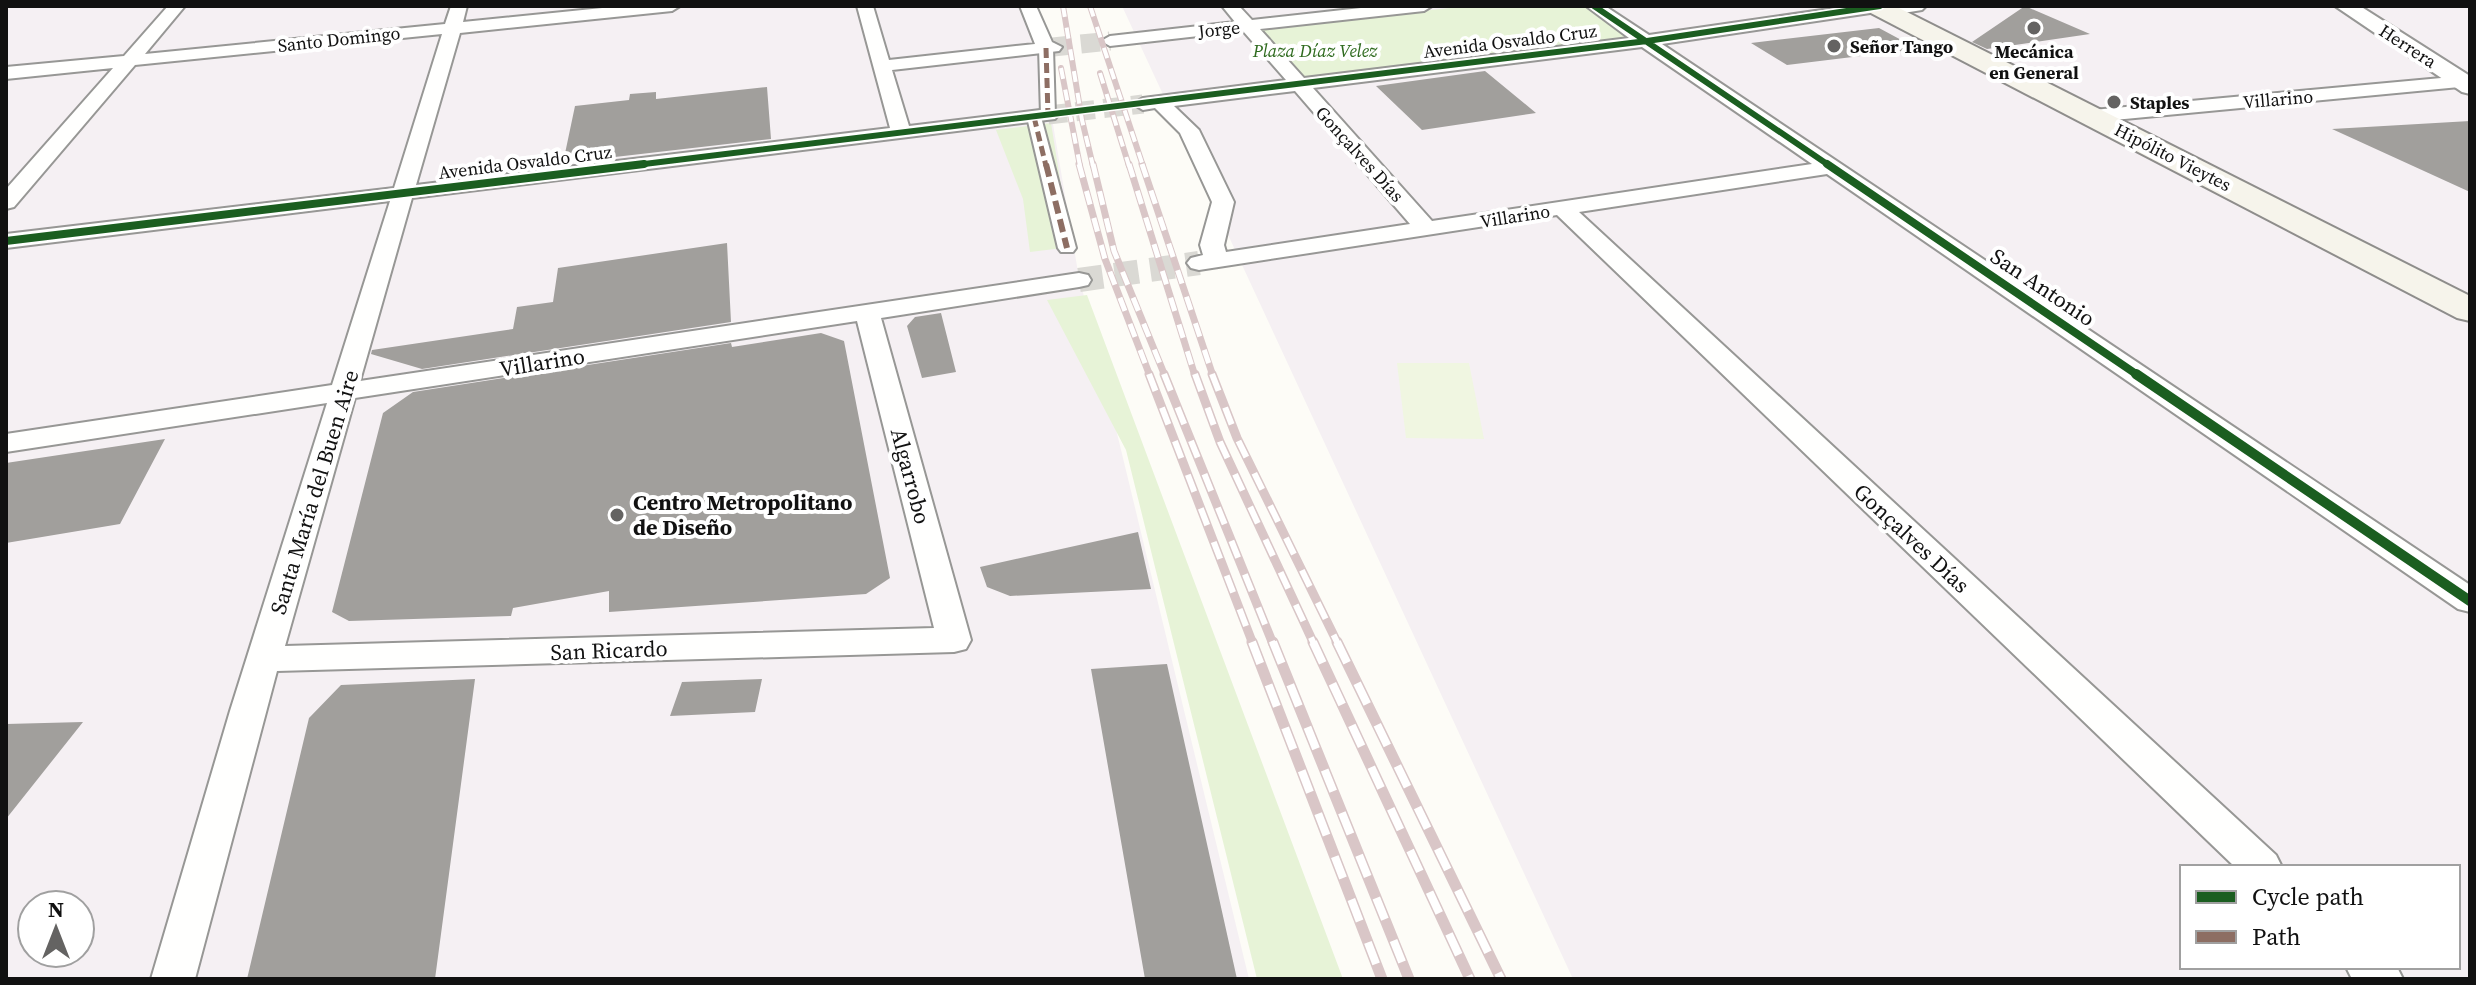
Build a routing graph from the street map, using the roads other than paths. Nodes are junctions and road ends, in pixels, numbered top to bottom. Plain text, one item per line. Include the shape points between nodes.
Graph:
1 (177, 6) edge
2 (459, 6) edge
3 (672, 6) edge
4 (865, 6) edge
5 (1028, 6) edge
6 (1230, 6) edge
7 (1424, 6) edge
8 (1594, 6) edge
9 (1915, 6) edge
10 (2346, 6) edge
11 (1879, 7) edge
12 (1247, 26) junction
13 (451, 28) junction
14 (1110, 41) tunnel mouth
15 (1647, 41) junction
16 (1049, 47) junction
17 (131, 60) junction
18 (882, 66) junction
19 (6, 73) edge
20 (2466, 84) edge
21 (1299, 85) junction
22 (1041, 116) junction
23 (2093, 116) junction
24 (901, 133) junction
25 (1831, 167) junction
26 (401, 192) junction
27 (6, 202) edge
28 (1562, 208) junction
29 (1427, 229) junction
30 (6, 241) edge
31 (1067, 248) dead end
32 (1207, 262) joint
33 (1079, 280) tunnel mouth
34 (2470, 310) edge
35 (867, 311) junction
36 (344, 393) junction
37 (6, 443) edge
38 (2470, 601) edge
39 (954, 640) joint
40 (265, 659) junction
41 (2260, 865) edge
42 (173, 979) edge

1 - 17 street
2 - 13 street, Santa María del Buen Aire
3 - 13 street, Santo Domingo
4 - 18 street
5 - 16 street
6 - 12 street, Gonçalves Días
7 - 12 street, Jorge
8 - 15 street, San Antonio
9 - 11 street, Avenida Osvaldo Cruz
10 - 20 street, Herrera
11 - 15 street, Avenida Osvaldo Cruz
11 - 23 main road, Hipólito Vieytes
12 - 14 street, Jorge
12 - 21 street, Gonçalves Días
13 - 17 street, Santo Domingo
13 - 26 street, Santa María del Buen Aire
15 - 21 street, Avenida Osvaldo Cruz
15 - 25 street, San Antonio
16 - 18 street
16 - 22 street
17 - 19 street, Santo Domingo
17 - 27 street
18 - 24 street
20 - 23 street, Villarino
21 - 29 street, Gonçalves Días
21 - 32 street, Avenida Osvaldo Cruz via 1151,103 1189,130 1223,202
22 - 24 street, Avenida Osvaldo Cruz
22 - 31 street
23 - 34 main road, Hipólito Vieytes
24 - 26 street, Avenida Osvaldo Cruz
25 - 28 street, Villarino
25 - 38 street, San Antonio
26 - 30 street, Avenida Osvaldo Cruz
26 - 36 street, Santa María del Buen Aire
28 - 29 street, Villarino
28 - 41 street, Gonçalves Días
29 - 32 street, Villarino
33 - 35 street, Villarino
35 - 36 street, Villarino
35 - 39 street, Algarrobo
36 - 37 street, Villarino
36 - 40 street, Santa María del Buen Aire
39 - 40 street, San Ricardo
40 - 42 street, Santa María del Buen Aire

